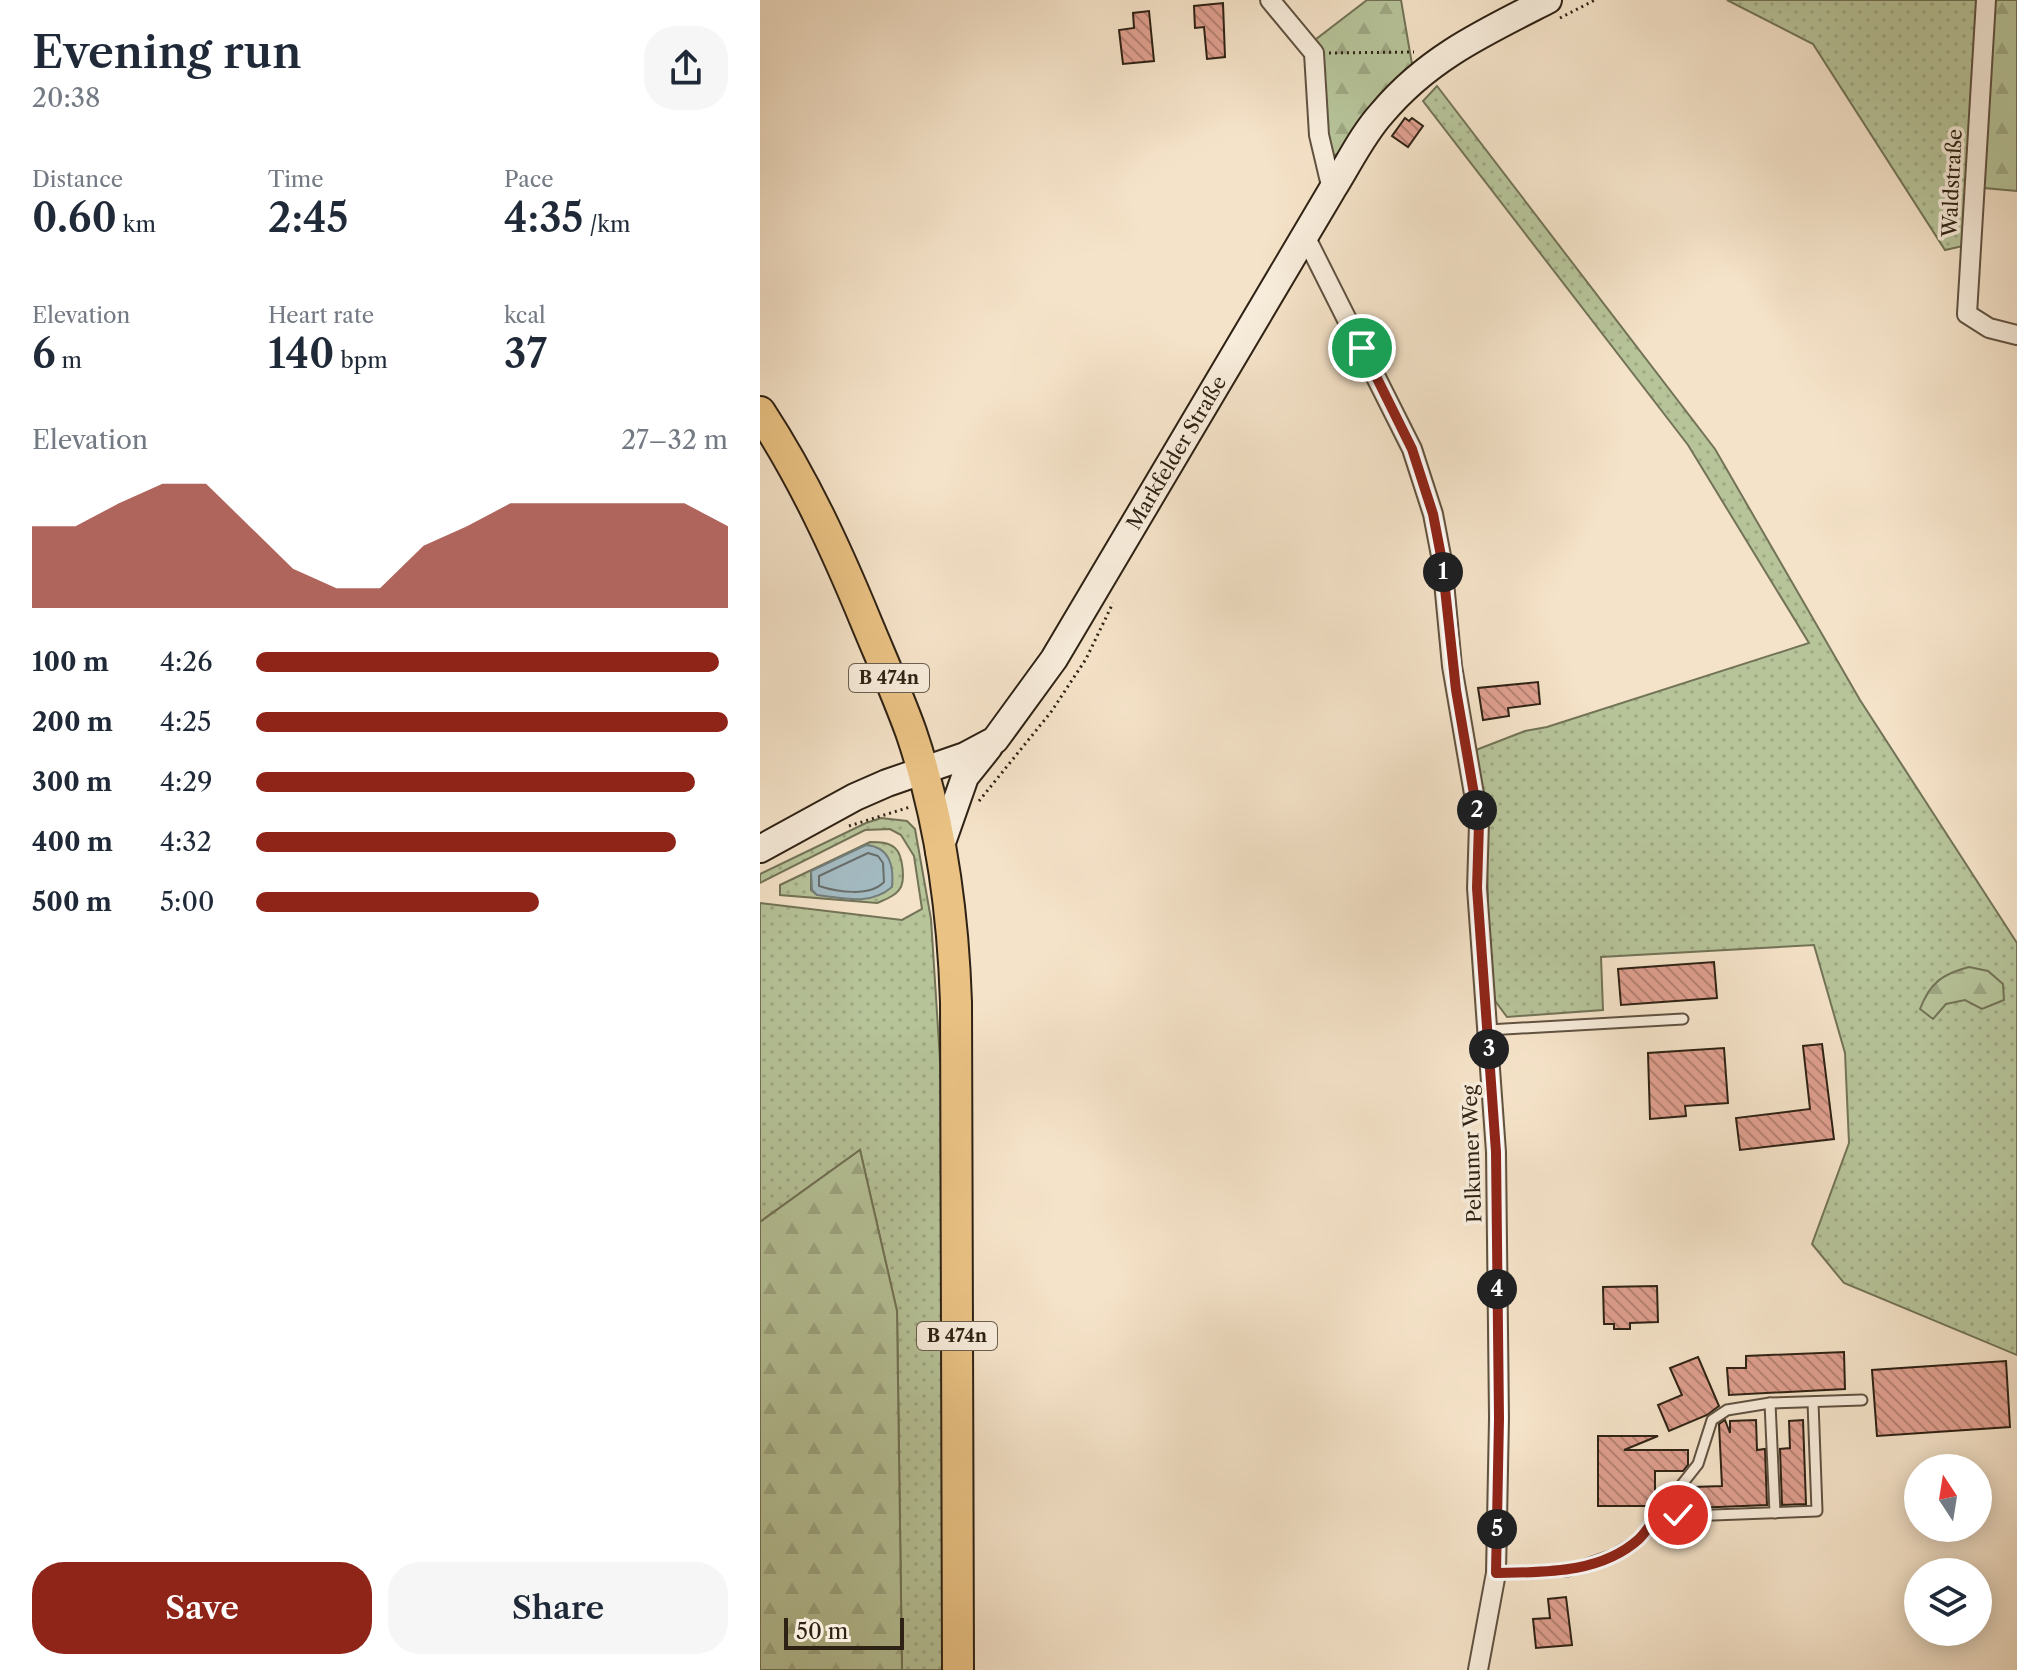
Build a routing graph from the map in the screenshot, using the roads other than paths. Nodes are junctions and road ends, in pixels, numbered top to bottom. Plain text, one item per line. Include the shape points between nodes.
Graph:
1 (1270, 0) edge
2 (1548, 0) edge
3 (1986, 0) edge
4 (1332, 190) junction
5 (1305, 236) junction
6 (2017, 335) edge
7 (760, 412) edge
8 (995, 740) junction
9 (922, 771) junction
10 (760, 849) edge
11 (939, 851) junction
12 (1683, 1019) dead end
13 (1488, 1030) junction
14 (1862, 1400) dead end
15 (1813, 1402) junction
16 (1770, 1403) junction
17 (1662, 1510) junction
18 (1775, 1513) junction
19 (1496, 1573) junction
20 (958, 1670) edge
21 (1478, 1670) edge

1 - 4 street via 1314,53 1319,135
2 - 4 street, Markfelder Straße via 1432,64 1381,113
3 - 6 street, Waldstraße via 1967,314 1989,328
4 - 5 street, Markfelder Straße
5 - 8 street, Markfelder Straße via 1054,659
5 - 13 street, Pelkumer Weg via 1412,449 1433,514 1479,823 1477,888
7 - 9 main road, B 474n via 791,459 835,549 911,731
8 - 9 street, Markfelder Straße
8 - 11 street via 965,777
9 - 10 street, Markfelder Straße via 855,797
9 - 11 main road, B 474n
11 - 20 main road, B 474n via 951,912 956,1002
12 - 13 lane
13 - 19 street, Pelkumer Weg via 1496,1168
14 - 15 lane
15 - 16 lane
15 - 18 lane via 1817,1511
16 - 17 lane via 1717,1415 1698,1464
16 - 18 lane
17 - 18 lane via 1678,1515
17 - 19 lane via 1639,1539 1613,1555 1567,1571
19 - 21 street, Pelkumer Weg

